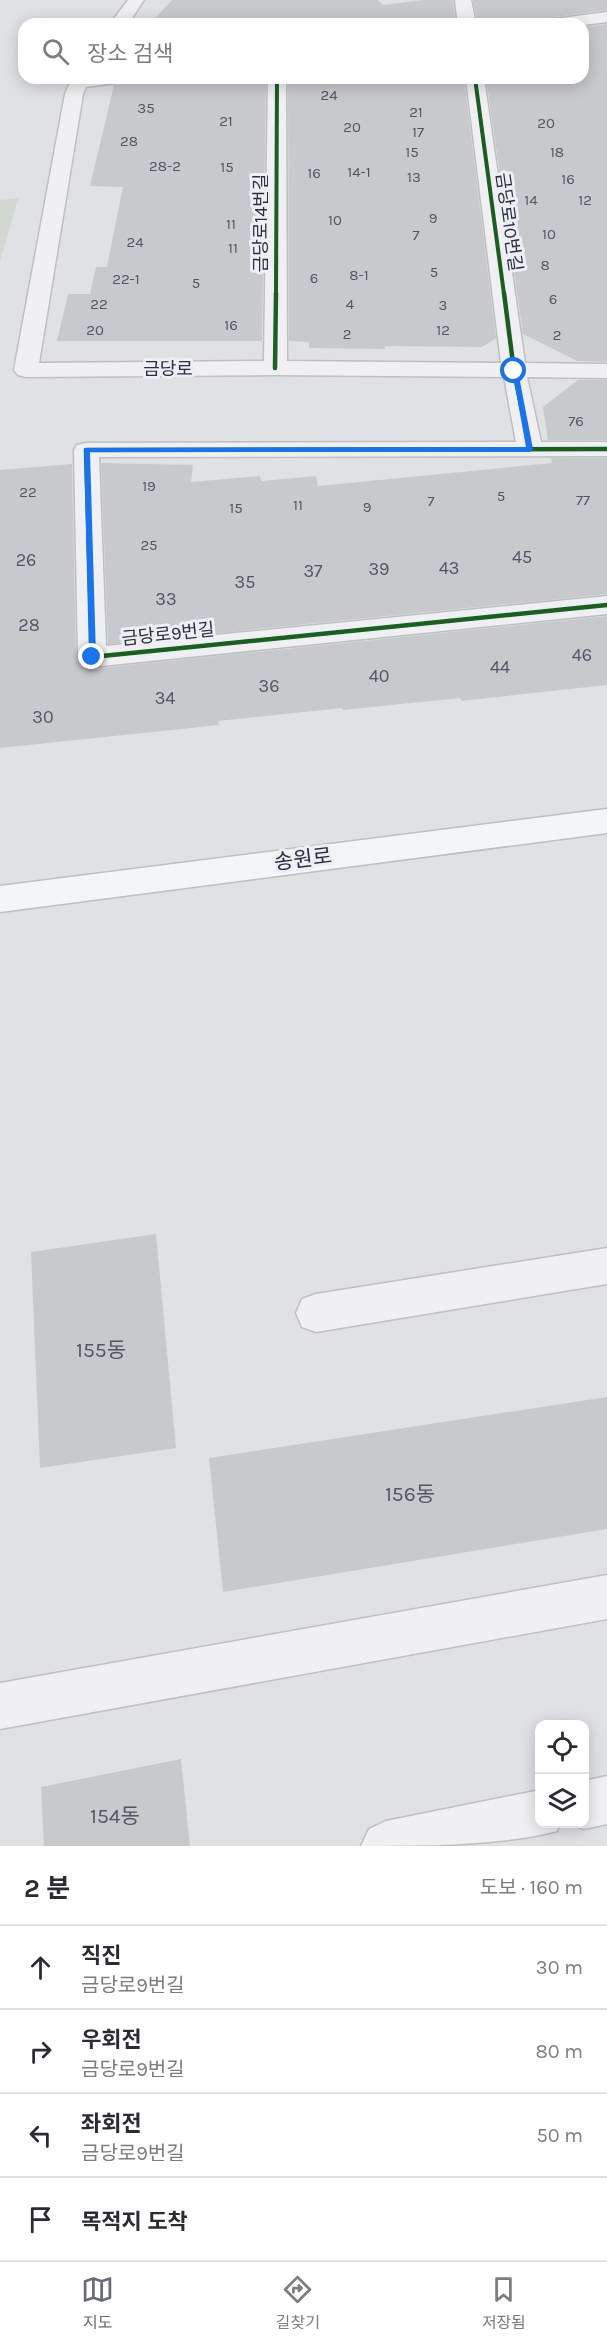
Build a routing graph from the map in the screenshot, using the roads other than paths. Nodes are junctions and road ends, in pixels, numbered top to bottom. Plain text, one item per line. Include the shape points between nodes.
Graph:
1 (136, 0) edge
2 (463, 0) edge
3 (607, 17) edge
4 (123, 18) edge
5 (466, 18) edge
6 (589, 19) edge
7 (78, 84) edge
8 (277, 84) edge
9 (475, 84) edge
10 (275, 368) junction
11 (514, 371) junction
12 (607, 371) edge
13 (530, 449) junction
14 (607, 449) edge
15 (607, 605) edge
16 (607, 821) edge
17 (0, 899) edge
18 (607, 1266) edge
19 (316, 1313) dead end
20 (607, 1597) edge
21 (0, 1706) edge
22 (607, 1800) edge
23 (589, 1804) edge
24 (535, 1815) edge
25 (387, 1846) edge

1 - 4 street
2 - 5 street
3 - 6 street
7 - 10 street, 금당로 via 26,370
8 - 10 street, 금당로14번길
9 - 11 street, 금당로10번길
10 - 11 street, 금당로
11 - 12 street, 금당로
11 - 13 street
13 - 14 street, 금당로9번길
13 - 15 street, 금당로9번길 via 86,450 92,657
16 - 17 main road, 송원로
18 - 19 street
20 - 21 street
22 - 23 street
24 - 25 street

